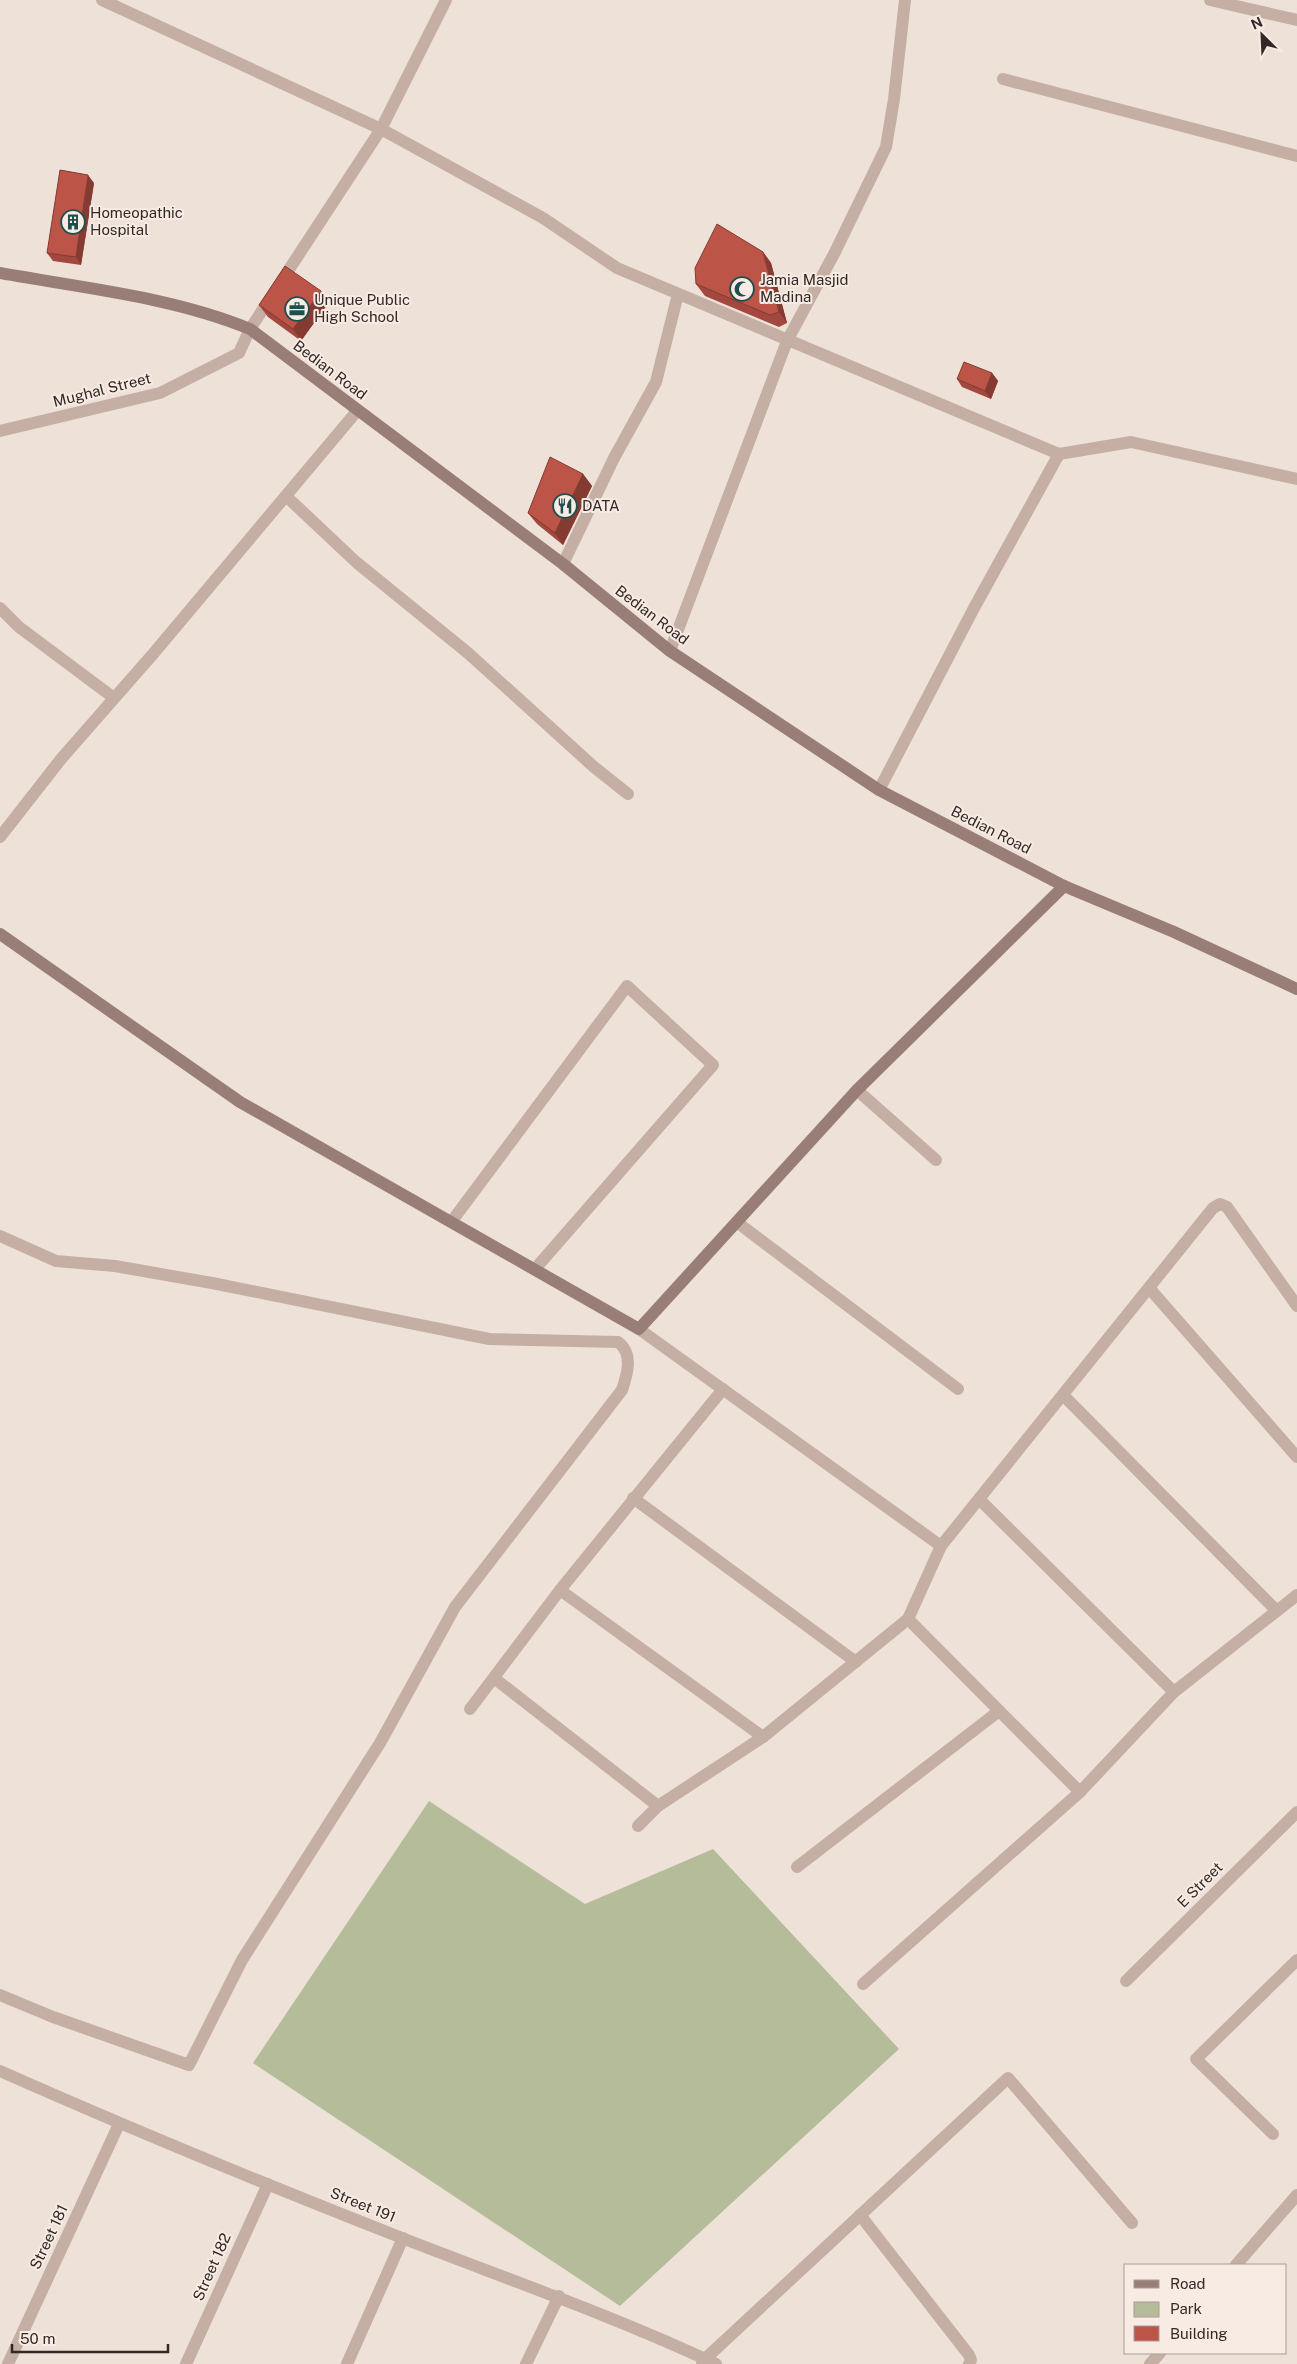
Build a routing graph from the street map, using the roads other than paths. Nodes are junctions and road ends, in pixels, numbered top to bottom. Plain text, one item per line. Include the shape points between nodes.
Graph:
1 (102, 0) edge
2 (446, 0) edge
3 (905, 0) edge
4 (1210, 0) edge
5 (1297, 20) edge
6 (1002, 79) dead end
7 (381, 129) junction
8 (1297, 156) edge
9 (0, 273) edge
10 (678, 294) junction
11 (250, 329) junction
12 (788, 341) junction
13 (357, 411) junction
14 (0, 431) edge
15 (1059, 454) junction
16 (1297, 480) edge
17 (287, 497) junction
18 (563, 564) junction
19 (0, 608) edge
20 (670, 650) junction
21 (114, 698) junction
22 (879, 790) junction
23 (628, 794) dead end
24 (0, 837) edge
25 (1064, 886) junction
26 (0, 934) edge
27 (1297, 989) edge
28 (857, 1090) junction
29 (936, 1160) dead end
30 (452, 1221) junction
31 (738, 1223) junction
32 (0, 1236) edge
33 (535, 1269) junction
34 (1150, 1288) junction
35 (1297, 1306) edge
36 (639, 1329) junction
37 (723, 1389) junction
38 (958, 1389) dead end
39 (1063, 1395) junction
40 (1297, 1456) edge
41 (633, 1498) junction
42 (979, 1499) junction
43 (941, 1546) junction
44 (560, 1590) junction
45 (1297, 1595) edge
46 (1276, 1610) junction
47 (908, 1619) junction
48 (856, 1662) junction
49 (494, 1678) junction
50 (1174, 1692) junction
51 (470, 1709) dead end
52 (999, 1711) junction
53 (763, 1737) junction
54 (1080, 1792) junction
55 (658, 1806) junction
56 (1297, 1812) edge
57 (638, 1826) dead end
58 (797, 1866) dead end
59 (1297, 1960) edge
60 (1126, 1981) dead end
61 (863, 1984) dead end
62 (0, 1995) edge
63 (0, 2071) edge
64 (119, 2124) junction
65 (1272, 2134) dead end
66 (268, 2184) junction
67 (1297, 2195) edge
68 (860, 2215) junction
69 (1132, 2223) dead end
70 (403, 2238) junction
71 (1237, 2264) edge
72 (559, 2296) junction
73 (1159, 2354) edge
74 (708, 2362) edge
75 (8, 2364) edge
76 (186, 2364) edge
77 (347, 2364) edge
78 (526, 2364) edge
79 (969, 2364) edge
80 (1150, 2364) edge

1 - 7 street
2 - 7 street, Mughal Street
3 - 12 street via 886,146
4 - 5 street
6 - 8 street
7 - 10 street via 543,218 617,268
7 - 11 street, Mughal Street
9 - 11 main road, Bedian Road via 151,301 228,320
10 - 12 street
10 - 18 street via 656,382 614,458
11 - 13 main road, Bedian Road
11 - 14 street, Mughal Street via 239,353 160,393
12 - 15 street
12 - 20 street
13 - 17 street
13 - 18 main road, Bedian Road
15 - 16 street via 1131,442
15 - 22 street
17 - 21 street
17 - 23 street via 356,562 468,653
18 - 20 main road, Bedian Road
19 - 21 street via 19,627
20 - 22 main road, Bedian Road
21 - 24 street via 60,759
22 - 25 main road, Bedian Road
25 - 27 main road, Bedian Road
25 - 28 main road
26 - 30 main road via 240,1102
28 - 29 street
28 - 31 main road
30 - 33 main road
30 - 33 street via 627,986 713,1065
31 - 36 main road
31 - 38 street
32 - 62 street via 56,1261 115,1266 212,1282 489,1339 618,1342 624,1346 627,1355 628,1373 622,1390 455,1607 380,1742 242,1960 189,2065
33 - 36 main road
34 - 35 street via 1213,1208 1220,1204 1226,1207
34 - 39 street
34 - 40 street
36 - 37 street
37 - 41 street
37 - 43 street
39 - 42 street
39 - 46 street
41 - 44 street
41 - 48 street
42 - 43 street
42 - 50 street
43 - 47 street
44 - 49 street
44 - 53 street
45 - 46 street
46 - 50 street
47 - 48 street
47 - 52 street
48 - 53 street
49 - 51 street
49 - 55 street
50 - 54 street
52 - 54 street
52 - 58 street
53 - 55 street
54 - 61 street
55 - 57 street
56 - 60 street, E Street
59 - 65 street via 1196,2059
63 - 64 street, Street 191
64 - 66 street, Street 191
64 - 75 street, Street 181
66 - 70 street, Street 191
66 - 76 street, Street 182
67 - 71 street
68 - 69 street via 1008,2078
68 - 74 street
68 - 79 street via 969,2355
70 - 72 street, Street 191
70 - 77 street
72 - 74 street, Street 191
72 - 78 street
73 - 80 street

